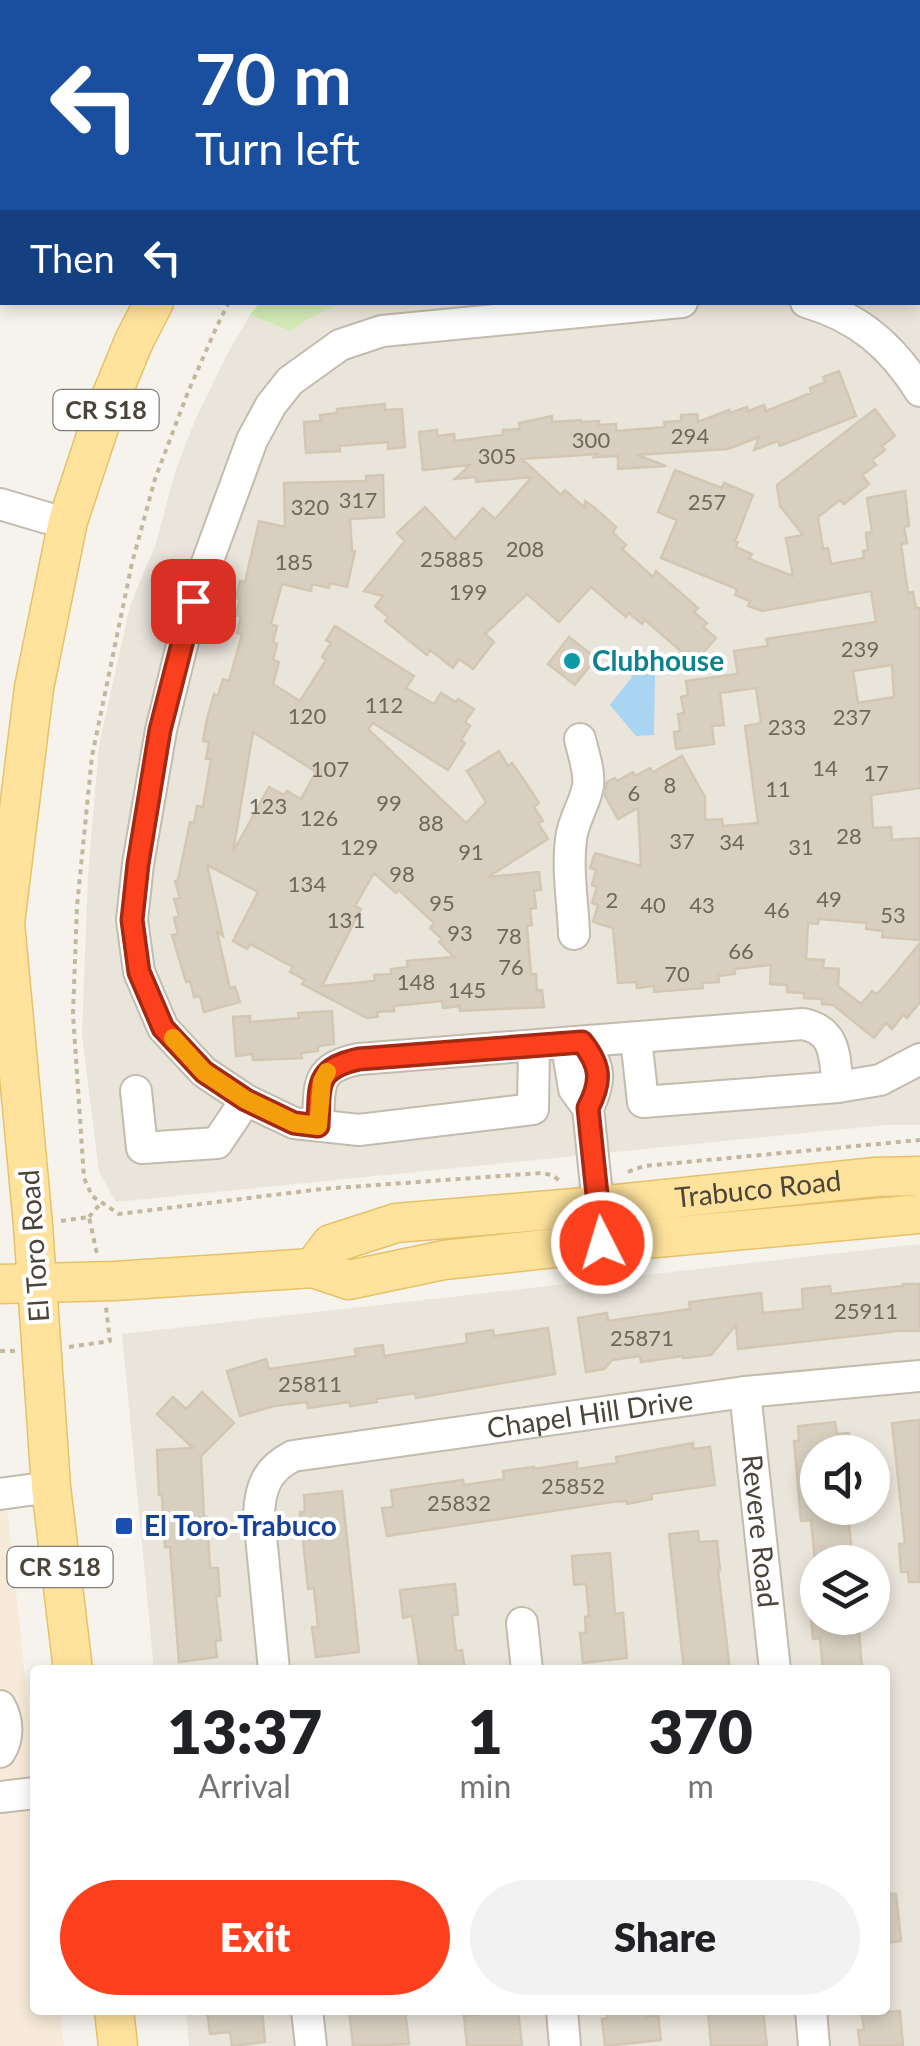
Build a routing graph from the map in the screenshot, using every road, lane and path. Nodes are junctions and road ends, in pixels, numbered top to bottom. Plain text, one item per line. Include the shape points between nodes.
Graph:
1 (152, 305) edge
2 (228, 305) edge
3 (651, 305) edge
4 (815, 305) edge
5 (920, 391) edge
6 (0, 504) edge
7 (68, 521) junction
8 (580, 739) dead end
9 (11, 789) edge
10 (574, 934) dead end
11 (8, 1020) edge
12 (636, 1038) junction
13 (582, 1042) junction
14 (534, 1046) junction
15 (920, 1059) edge
16 (838, 1088) junction
17 (136, 1091) dead end
18 (246, 1100) junction
19 (318, 1126) junction
20 (920, 1140) edge
21 (626, 1172) dead end
22 (920, 1176) edge
23 (559, 1180) dead end
24 (101, 1203) junction
25 (920, 1214) edge
26 (89, 1217) dead end
27 (600, 1224) junction
28 (18, 1283) edge
29 (920, 1376) edge
30 (745, 1392) junction
31 (51, 1487) junction
32 (0, 1494) edge
33 (522, 1623) dead end
34 (72, 1665) edge
35 (274, 1665) edge
36 (526, 1665) edge
37 (774, 1665) edge
38 (0, 1706) edge
39 (0, 1752) edge
40 (30, 1794) edge
41 (0, 1797) edge
42 (308, 2015) edge
43 (563, 2015) edge
44 (811, 2015) edge
45 (311, 2046) edge
46 (566, 2046) edge
47 (814, 2046) edge

1 - 7 main road, El Toro Road / CR S18
2 - 24 path via 155,479 92,756 73,1014 84,1178
3 - 18 street via 382,331 340,345 290,381 252,440 193,601 160,730 132,920 139,972 163,1028 204,1072
4 - 5 street via 887,346
6 - 7 street
7 - 9 main road, El Toro Road / CR S18
8 - 10 street via 588,787 570,846
9 - 11 main road, El Toro Road / CR S18
11 - 28 main road, El Toro Road / CR S18
12 - 13 street
12 - 16 street via 815,1026 834,1049
12 - 16 street via 642,1102
13 - 14 street
13 - 27 street via 569,1058 574,1089 588,1108
14 - 19 street via 342,1063 322,1081
14 - 19 street via 532,1109 359,1130
15 - 16 street via 880,1080
17 - 18 street via 142,1148 217,1143
18 - 19 street via 294,1123
20 - 21 path
22 - 27 main road, Trabuco Road
23 - 24 path via 540,1174 322,1189 119,1214
24 - 26 path
25 - 27 main road, Trabuco Road
27 - 28 main road, Trabuco Road via 396,1223 331,1244 313,1268
28 - 31 main road, El Toro Road / CR S18
29 - 30 street, Chapel Hill Drive
30 - 35 street, Chapel Hill Drive via 284,1461 260,1491
30 - 37 street, Revere Road
31 - 32 street
31 - 34 main road, El Toro Road / CR S18
33 - 36 street
38 - 39 street via 7,1732
40 - 41 street
42 - 45 street
43 - 46 street
44 - 47 street

